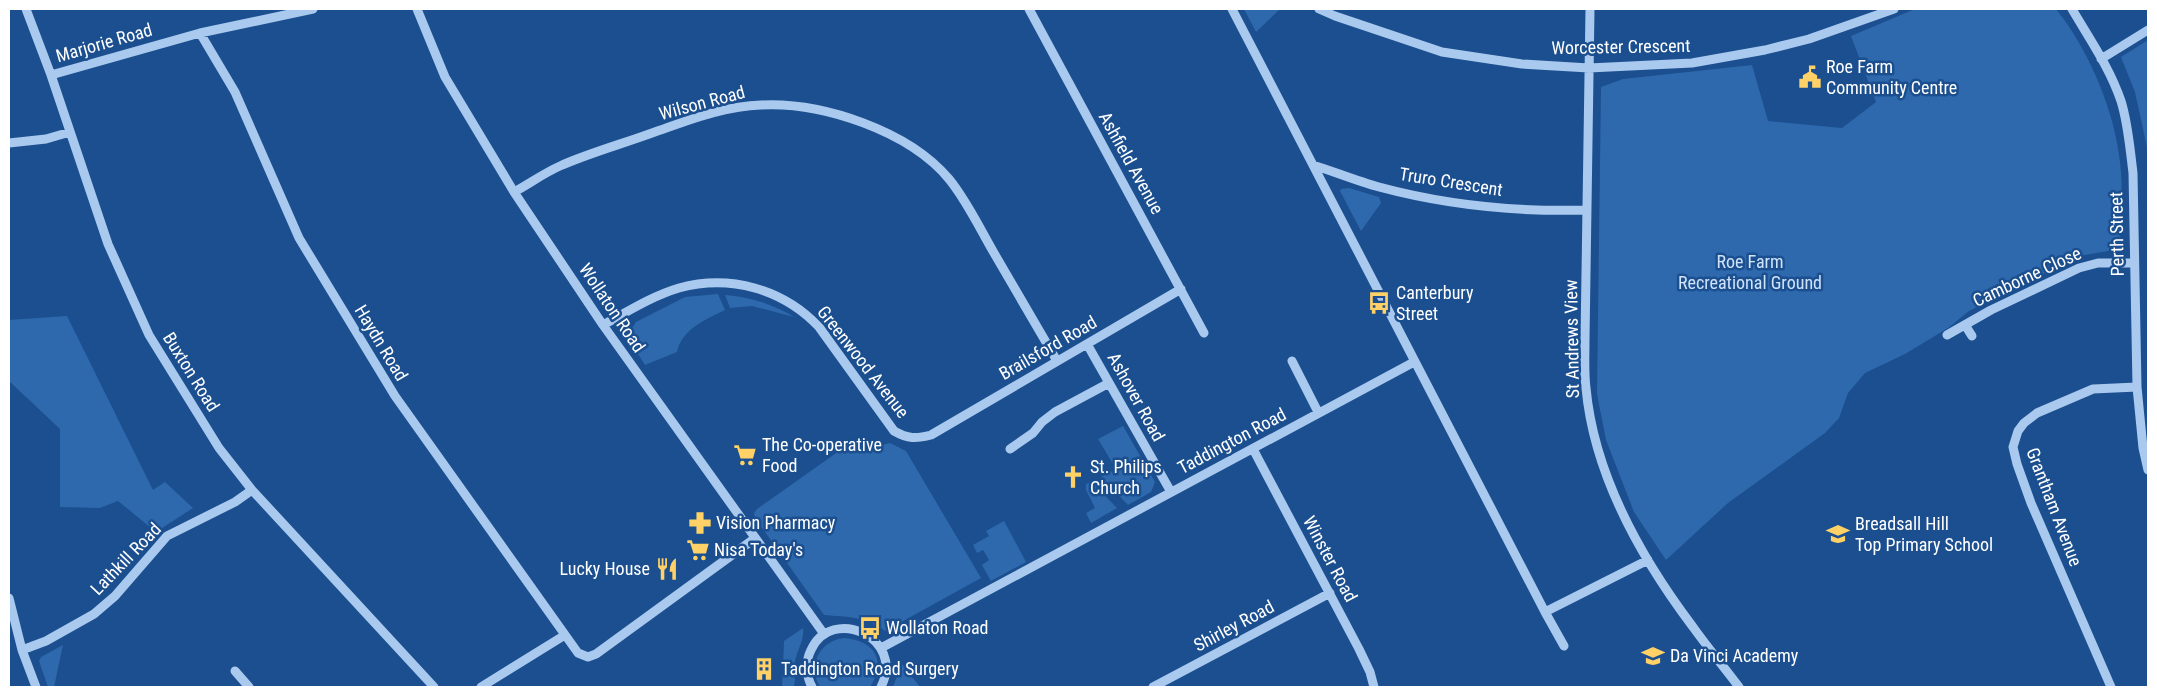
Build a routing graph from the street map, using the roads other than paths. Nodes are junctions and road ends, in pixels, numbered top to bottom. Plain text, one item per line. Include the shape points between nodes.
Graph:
1 (26, 9) edge
2 (313, 9) edge
3 (417, 9) edge
4 (1029, 9) edge
5 (1232, 9) edge
6 (1319, 9) edge
7 (1590, 9) edge
8 (1894, 9) edge
9 (2072, 9) edge
10 (2148, 30) edge
11 (200, 32) junction
12 (2101, 59) junction
13 (1589, 68) junction
14 (51, 75) junction
15 (70, 132) junction
16 (9, 143) edge
17 (1313, 164) junction
18 (514, 192) junction
19 (1587, 210) junction
20 (2134, 263) junction
21 (1181, 289) junction
22 (602, 325) junction
23 (1965, 325) junction
24 (1204, 333) dead end
25 (1948, 335) dead end
26 (1972, 336) dead end
27 (1087, 344) junction
28 (1057, 361) junction
29 (1292, 361) dead end
30 (1414, 362) junction
31 (1109, 383) junction
32 (2137, 386) junction
33 (1318, 412) junction
34 (931, 435) joint
35 (2146, 447) edge
36 (1010, 449) dead end
37 (1253, 449) junction
38 (2148, 470) edge
39 (252, 490) junction
40 (1170, 492) junction
41 (754, 539) junction
42 (1648, 560) junction
43 (1330, 593) junction
44 (9, 598) edge
45 (1545, 612) junction
46 (824, 634) junction
47 (565, 635) junction
48 (1564, 646) dead end
49 (881, 648) junction
50 (22, 650) junction
51 (235, 671) dead end
52 (36, 687) edge
53 (249, 687) edge
54 (434, 687) edge
55 (481, 687) edge
56 (812, 687) edge
57 (881, 687) edge
58 (1154, 687) edge
59 (1374, 687) edge
60 (1739, 687) edge
61 (2111, 687) edge

1 - 14 street, Buxton Road
2 - 11 street, Marjorie Road
3 - 18 street, Wollaton Road via 445,77
4 - 21 street, Ashfield Avenue
5 - 17 street
6 - 13 street, Worcester Crescent via 1442,52 1522,64
7 - 13 street, St Andrews View
8 - 13 street, Worcester Crescent via 1809,39 1765,50 1692,63
9 - 12 street, Perth Street
10 - 12 street
11 - 14 street, Marjorie Road
11 - 47 street, Haydn Road via 235,92 304,246 395,396
12 - 20 street, Perth Street via 2121,101 2128,139 2133,173
13 - 19 street, St Andrews View
14 - 15 street, Buxton Road
15 - 16 street via 46,140
15 - 39 street, Buxton Road via 108,244 149,335 219,448
17 - 19 street, Truro Crescent via 1379,187 1450,202 1538,210
17 - 30 street
18 - 22 street, Wollaton Road
18 - 28 street, Wilson Road via 559,166 733,108 790,106 862,122 897,138 931,161 949,180
19 - 42 street, St Andrews View via 1586,388 1603,466
20 - 23 street, Camborne Close via 2098,263 2079,268
20 - 32 street, Perth Street
21 - 24 street, Ashfield Avenue
21 - 27 street, Brailsford Road
22 - 34 street, Greenwood Avenue via 658,296 696,284 729,284 766,291 795,305 819,327 894,431 906,438
22 - 41 street, Wollaton Road
23 - 25 street, Camborne Close
23 - 26 street, Camborne Close
27 - 28 street, Brailsford Road
27 - 31 street, Ashover Road
28 - 34 street, Brailsford Road
29 - 33 street
30 - 33 street, Taddington Road
30 - 45 street
31 - 36 street via 1055,412
31 - 40 street, Ashover Road
32 - 35 street, Perth Street
32 - 61 street, Grantham Avenue via 2093,389 2037,413 2018,431 2013,447 2032,503
33 - 37 street, Taddington Road
35 - 38 street, Perth Street
37 - 40 street, Taddington Road
37 - 43 street, Winster Road
39 - 50 street, Lathkill Road via 167,536 115,596 94,614 46,641
39 - 54 street, Buxton Road
40 - 49 street, Taddington Road
41 - 46 street, Wollaton Road
41 - 47 street, Haydn Road via 596,654 584,656
42 - 45 street
42 - 60 street, St Andrews View via 1692,626
43 - 58 street, Shirley Road
43 - 59 street, Winster Road via 1370,672
44 - 50 street
45 - 48 street
46 - 49 street via 854,630 870,636
46 - 56 street via 813,646 807,660 807,675
47 - 55 street
49 - 57 street via 886,664
50 - 52 street
51 - 53 street

